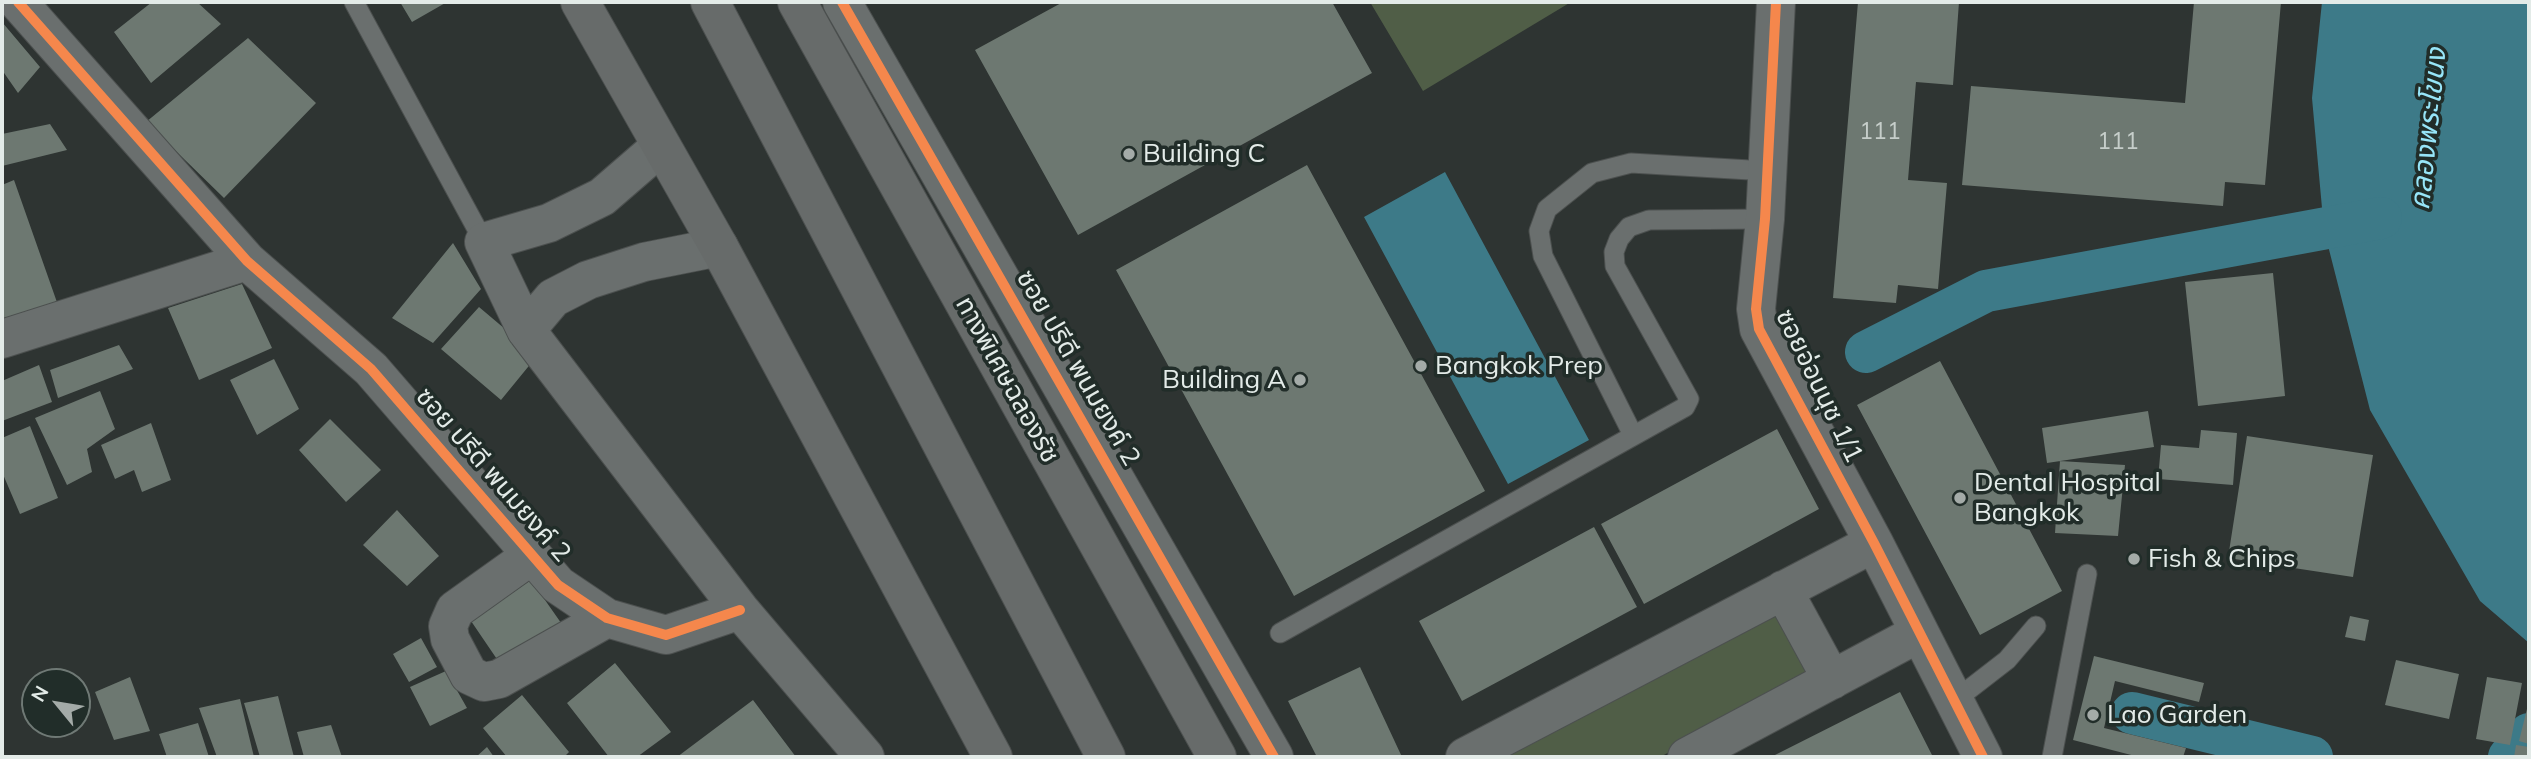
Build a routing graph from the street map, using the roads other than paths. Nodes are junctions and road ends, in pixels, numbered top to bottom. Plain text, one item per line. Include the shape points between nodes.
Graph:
1 (18, 2) edge
2 (354, 2) edge
3 (580, 2) edge
4 (710, 2) edge
5 (797, 2) edge
6 (842, 2) edge
7 (1776, 2) edge
8 (661, 146) junction
9 (1767, 171) junction
10 (1765, 219) junction
11 (484, 242) junction
12 (719, 247) junction
13 (247, 261) junction
14 (526, 330) junction
15 (2, 340) edge
16 (1633, 435) junction
17 (1874, 543) junction
18 (532, 555) junction
19 (2087, 574) dead end
20 (1783, 590) junction
21 (740, 610) junction
22 (607, 618) junction
23 (2036, 626) dead end
24 (1280, 633) dead end
25 (1919, 633) junction
26 (1832, 680) junction
27 (1954, 702) junction
28 (865, 757) edge
29 (993, 757) edge
30 (1106, 757) edge
31 (1217, 757) edge
32 (1274, 757) edge
33 (1465, 757) edge
34 (1687, 757) edge
35 (1983, 757) edge
36 (2052, 757) edge

1 - 13 street, ซอย ปรีดี พนมยงค์ 2
2 - 11 lane
3 - 8 highway
4 - 30 highway
5 - 31 highway, ทางพิเศษฉลองรัช
6 - 32 street, ซอย ปรีดี พนมยงค์ 2
7 - 9 street, ซอยอ่อนนุช 1/1
8 - 11 street via 601,197 549,223
8 - 12 highway
9 - 10 street, ซอยอ่อนนุช 1/1
9 - 16 lane via 1630,163 1592,173 1547,209 1539,231 1543,256
10 - 16 lane via 1649,220 1629,227 1619,239 1615,266 1689,398 1685,407
10 - 17 street, ซอยอ่อนนุช 1/1 via 1756,309 1759,329
11 - 14 street
12 - 14 street via 644,262 588,280 553,298
12 - 29 highway
13 - 15 street
13 - 18 street, ซอย ปรีดี พนมยงค์ 2 via 371,369
14 - 21 street
16 - 24 lane
17 - 20 street
17 - 25 street, ซอยอ่อนนุช 1/1
18 - 22 street, ซอย ปรีดี พนมยงค์ 2 via 558,584
18 - 22 street via 454,610 448,626 450,639 469,674 484,682 499,679
19 - 36 lane
20 - 26 street
20 - 33 street
21 - 22 street, ซอย ปรีดี พนมยงค์ 2 via 666,635
21 - 28 street
23 - 27 lane via 2007,660
25 - 26 street
25 - 27 street, ซอยอ่อนนุช 1/1
26 - 34 street
27 - 35 street, ซอยอ่อนนุช 1/1

